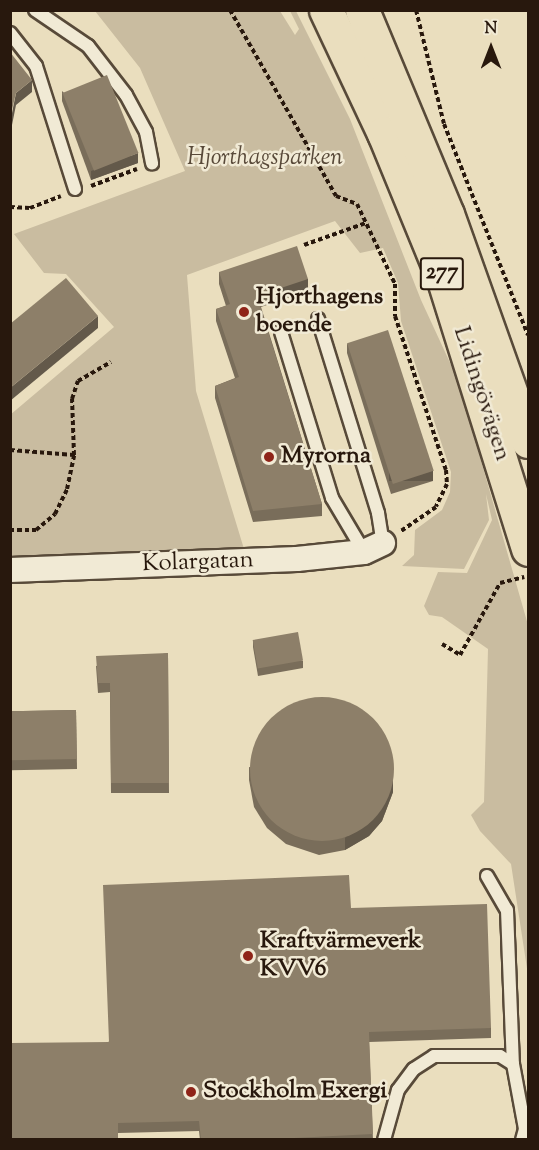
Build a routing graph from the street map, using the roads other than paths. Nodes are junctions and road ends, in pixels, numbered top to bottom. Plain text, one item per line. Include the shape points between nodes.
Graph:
1 (35, 10) edge
2 (326, 10) edge
3 (362, 10) edge
4 (10, 33) edge
5 (152, 163) dead end
6 (75, 189) road end
7 (318, 320) dead end
8 (281, 332) dead end
9 (528, 441) edge
10 (374, 548) junction
11 (528, 549) edge
12 (10, 570) edge
13 (487, 876) dead end
14 (513, 1064) junction
15 (384, 1140) edge
16 (522, 1140) edge

1 - 5 lane via 88,45 126,95 146,132
2 - 11 highway, Lidingövägen / 277 via 384,133 443,277
3 - 9 highway, Lidingövägen / 277 via 447,214
4 - 6 lane via 36,66
7 - 10 lane via 378,513
8 - 10 lane via 332,498
10 - 12 street, Kolargatan via 297,559
13 - 14 lane via 507,910
14 - 15 lane via 501,1056 434,1056 414,1069 398,1090
14 - 16 lane via 518,1079

